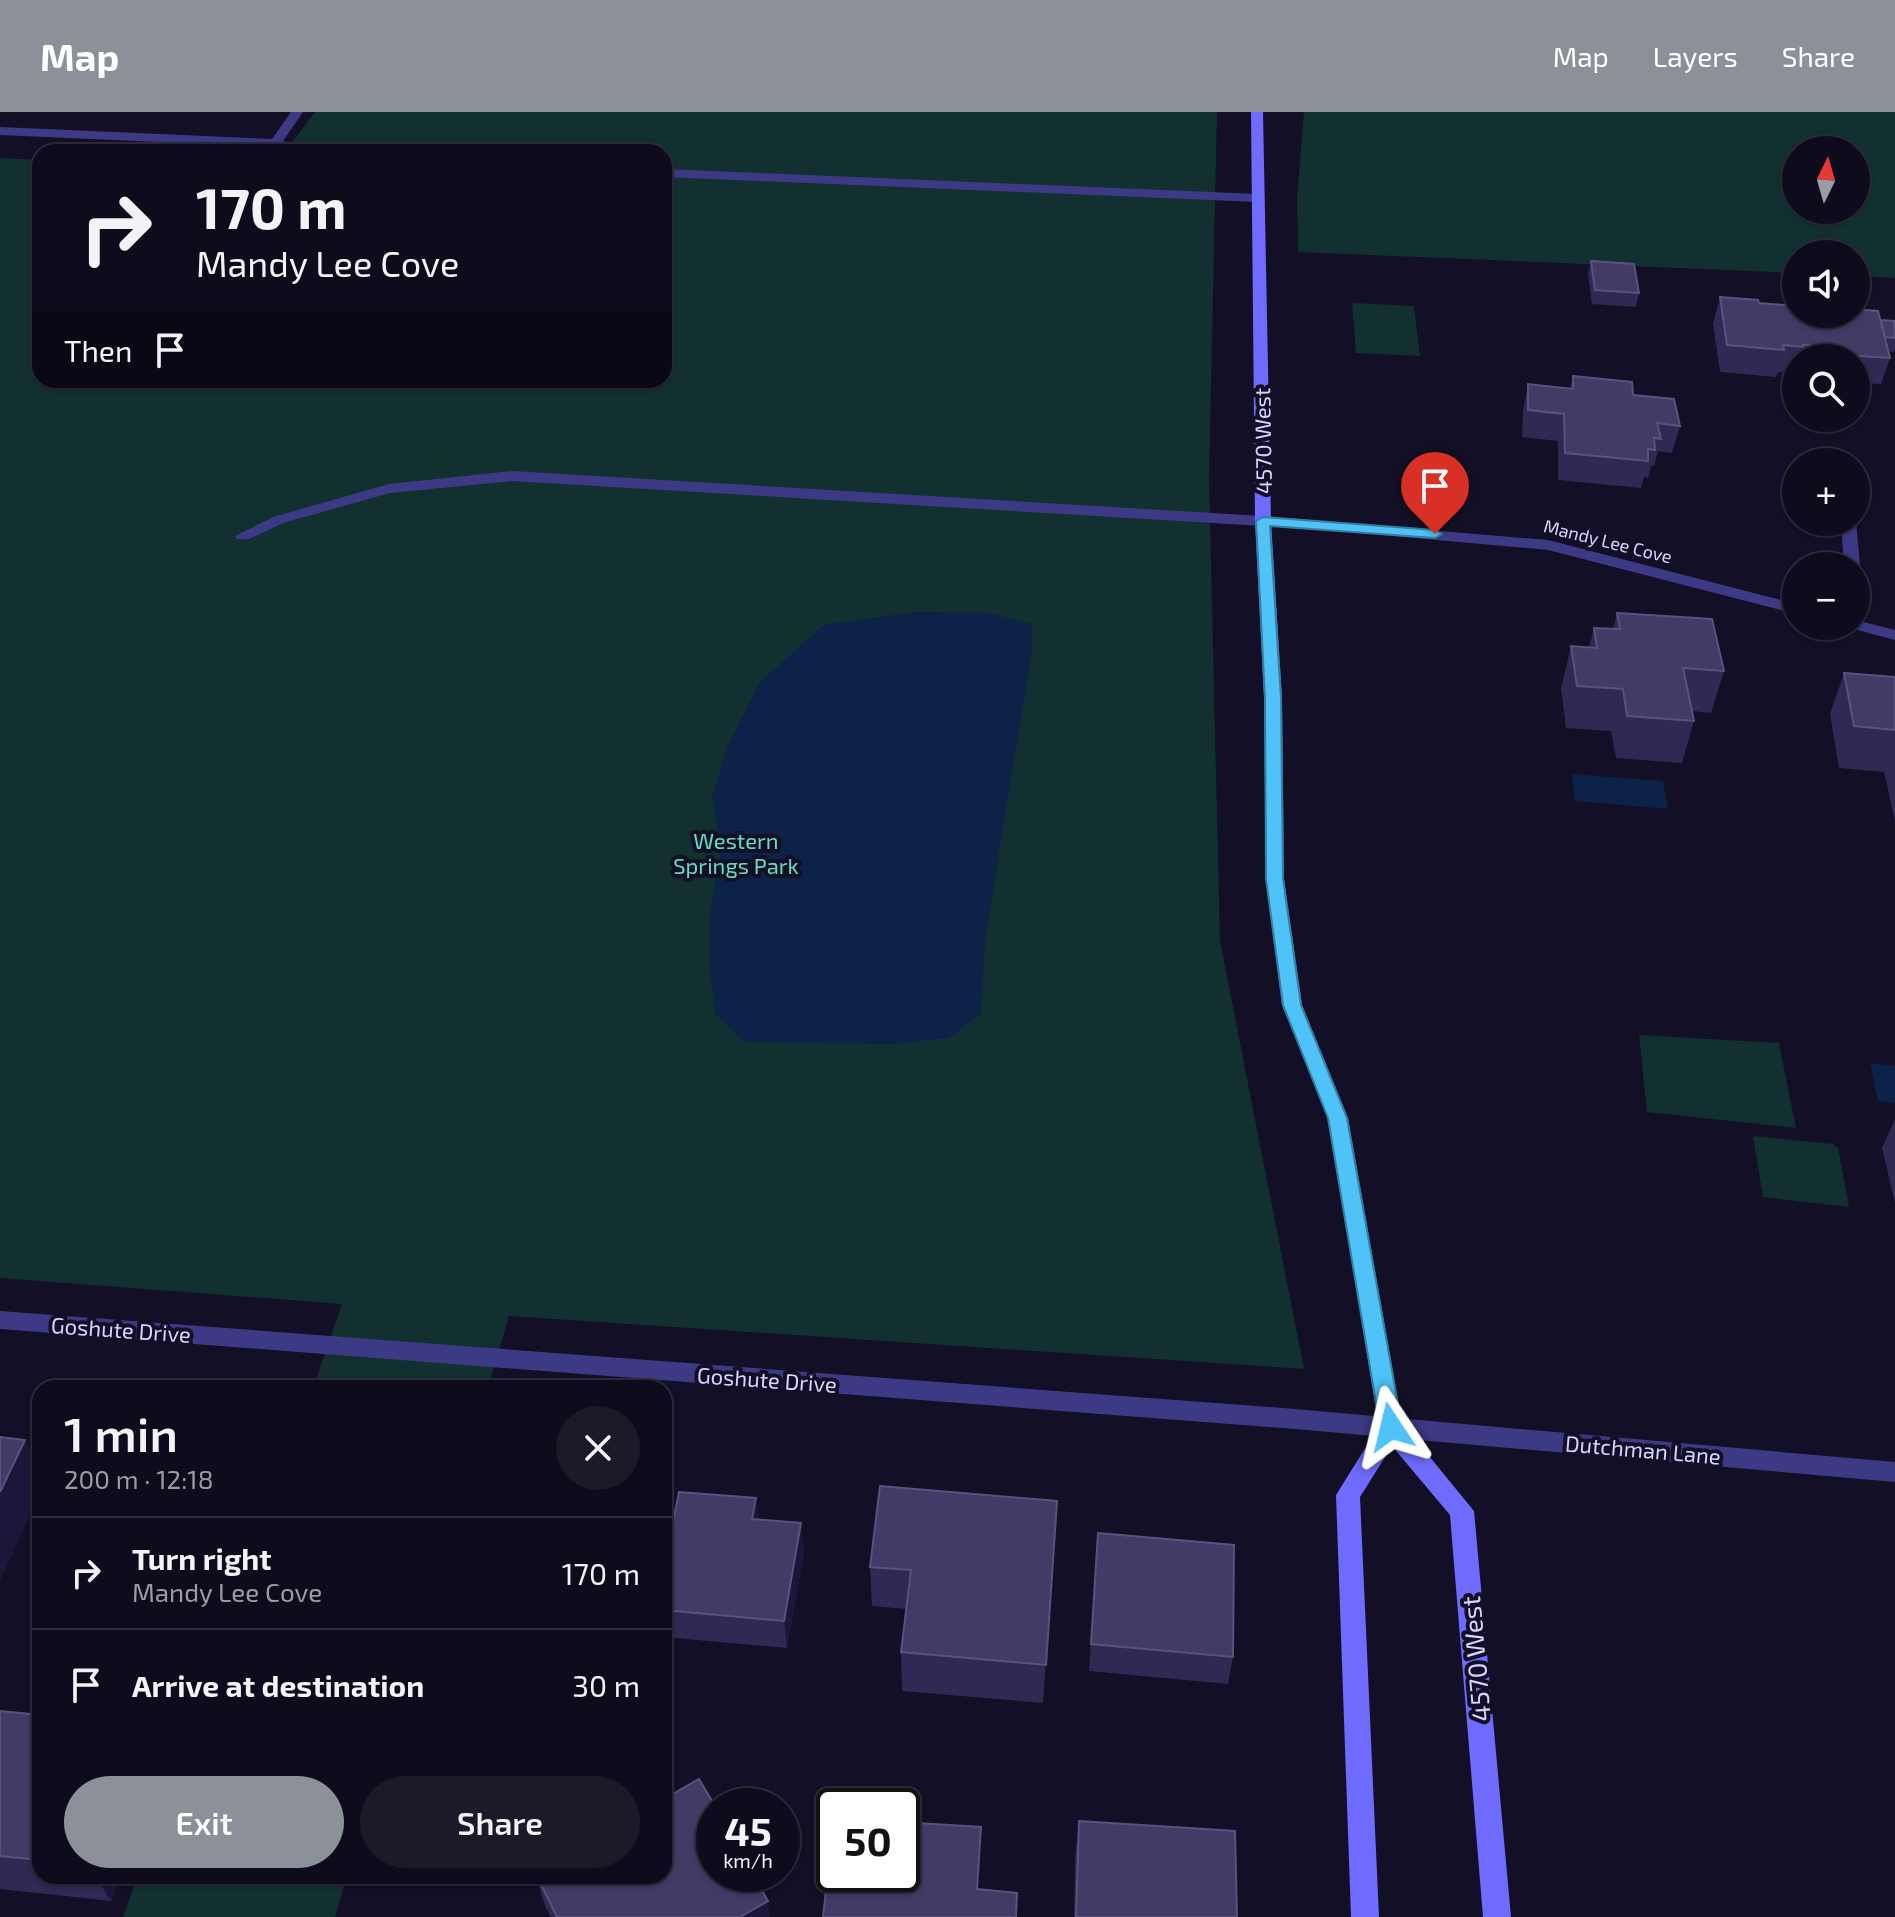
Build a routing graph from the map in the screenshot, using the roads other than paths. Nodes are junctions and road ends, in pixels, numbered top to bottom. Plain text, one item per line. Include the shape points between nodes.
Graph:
1 (297, 112) edge
2 (1257, 112) edge
3 (0, 131) edge
4 (275, 143) junction
5 (280, 144) edge
6 (672, 173) edge
7 (1258, 198) junction
8 (1263, 521) junction
9 (243, 536) dead end
10 (1782, 605) edge
11 (1870, 629) edge
12 (1895, 635) edge
13 (0, 1320) edge
14 (1391, 1427) junction
15 (1895, 1472) edge
16 (1365, 1917) edge
17 (1497, 1917) edge

1 - 4 street
2 - 7 main road, 4570 West
3 - 4 street
4 - 5 street
6 - 7 street
7 - 8 main road, 4570 West
8 - 9 street, Mandy Lee Cove via 512,476 389,489 278,520
8 - 10 street, Mandy Lee Cove via 1548,545
8 - 14 main road, 4570 West via 1273,698 1275,879 1292,1005 1338,1118
11 - 12 street
13 - 14 street, Goshute Drive
14 - 15 street, Dutchman Lane
14 - 16 main road via 1348,1495
14 - 17 main road, 4570 West via 1462,1511

